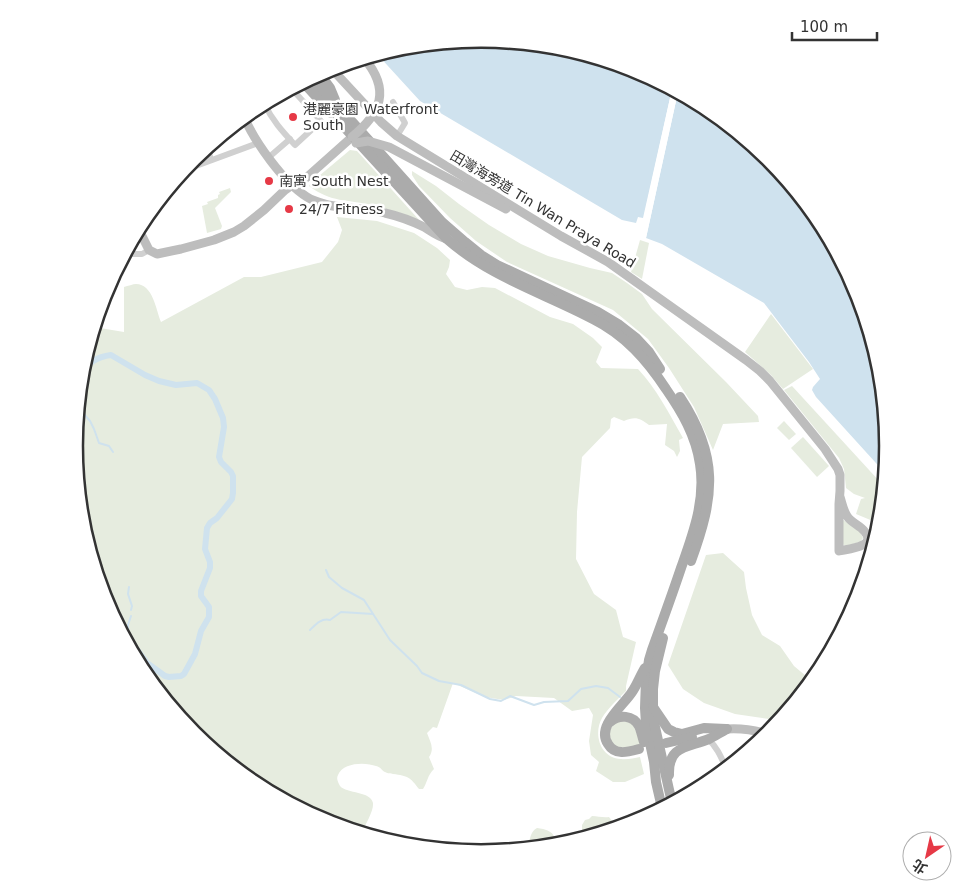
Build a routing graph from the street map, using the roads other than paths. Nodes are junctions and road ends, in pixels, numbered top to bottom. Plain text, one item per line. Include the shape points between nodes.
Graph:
1 (369, 64) edge
2 (337, 75) edge
3 (324, 80) edge
4 (316, 84) edge
5 (308, 88) edge
6 (296, 94) edge
7 (393, 102) dead end
8 (338, 106) junction
9 (268, 110) edge
10 (248, 124) edge
11 (397, 136) junction
12 (290, 139) junction
13 (258, 143) junction
14 (341, 147) junction
15 (209, 155) edge
16 (268, 158) junction
17 (211, 160) junction
18 (200, 164) edge
19 (292, 185) junction
20 (142, 236) edge
21 (561, 236) junction
22 (447, 239) junction
23 (149, 250) junction
24 (132, 254) dead end
25 (840, 497) junction
26 (649, 660) junction
27 (653, 707) junction
28 (606, 726) junction
29 (727, 729) junction
30 (758, 731) edge
31 (708, 739) junction
32 (666, 743) dead end
33 (639, 749) dead end
34 (723, 761) edge
35 (656, 782) junction
36 (668, 787) junction
37 (670, 795) edge
38 (660, 800) edge

1 - 14 street, bridge via 379,88 379,100 373,117
2 - 11 street, 田灣海旁道 Tin Wan Praya Road
3 - 8 main road
4 - 8 main road
5 - 22 main road
6 - 12 street via 321,120 295,145
7 - 11 street via 405,123
8 - 27 main road via 442,222 481,255 598,312 628,332 648,352 691,415 705,450 709,493 699,538 662,639 656,664
9 - 12 street via 276,125
10 - 13 street
11 - 21 street, 田灣海旁道 Tin Wan Praya Road
12 - 16 street
13 - 16 street
13 - 17 street
14 - 19 street via 306,178
14 - 21 street, bridge via 368,141 389,147
15 - 17 street
16 - 19 street
17 - 18 street
19 - 22 street via 304,196 320,203 385,213
19 - 23 street via 234,232 157,254
20 - 23 street
21 - 25 street, 田灣海旁道 Tin Wan Praya Road via 614,266 760,371 835,463 840,475
22 - 26 main road via 495,272 586,315 618,334 654,370 690,429 700,465 700,507
23 - 24 street
25 - 25 street, 田灣海旁道 Tin Wan Praya Road via 848,518 864,531 867,538 862,546 839,551
26 - 28 main road via 634,691
26 - 35 main road via 645,708
27 - 29 main road via 668,729 674,732
27 - 36 main road
28 - 33 main road via 605,738 612,749 624,753
28 - 35 main road via 614,718 624,716 637,723
29 - 30 street
29 - 31 main road
29 - 32 main road
31 - 34 street
31 - 36 main road via 680,748 673,755
35 - 38 main road
36 - 37 main road

